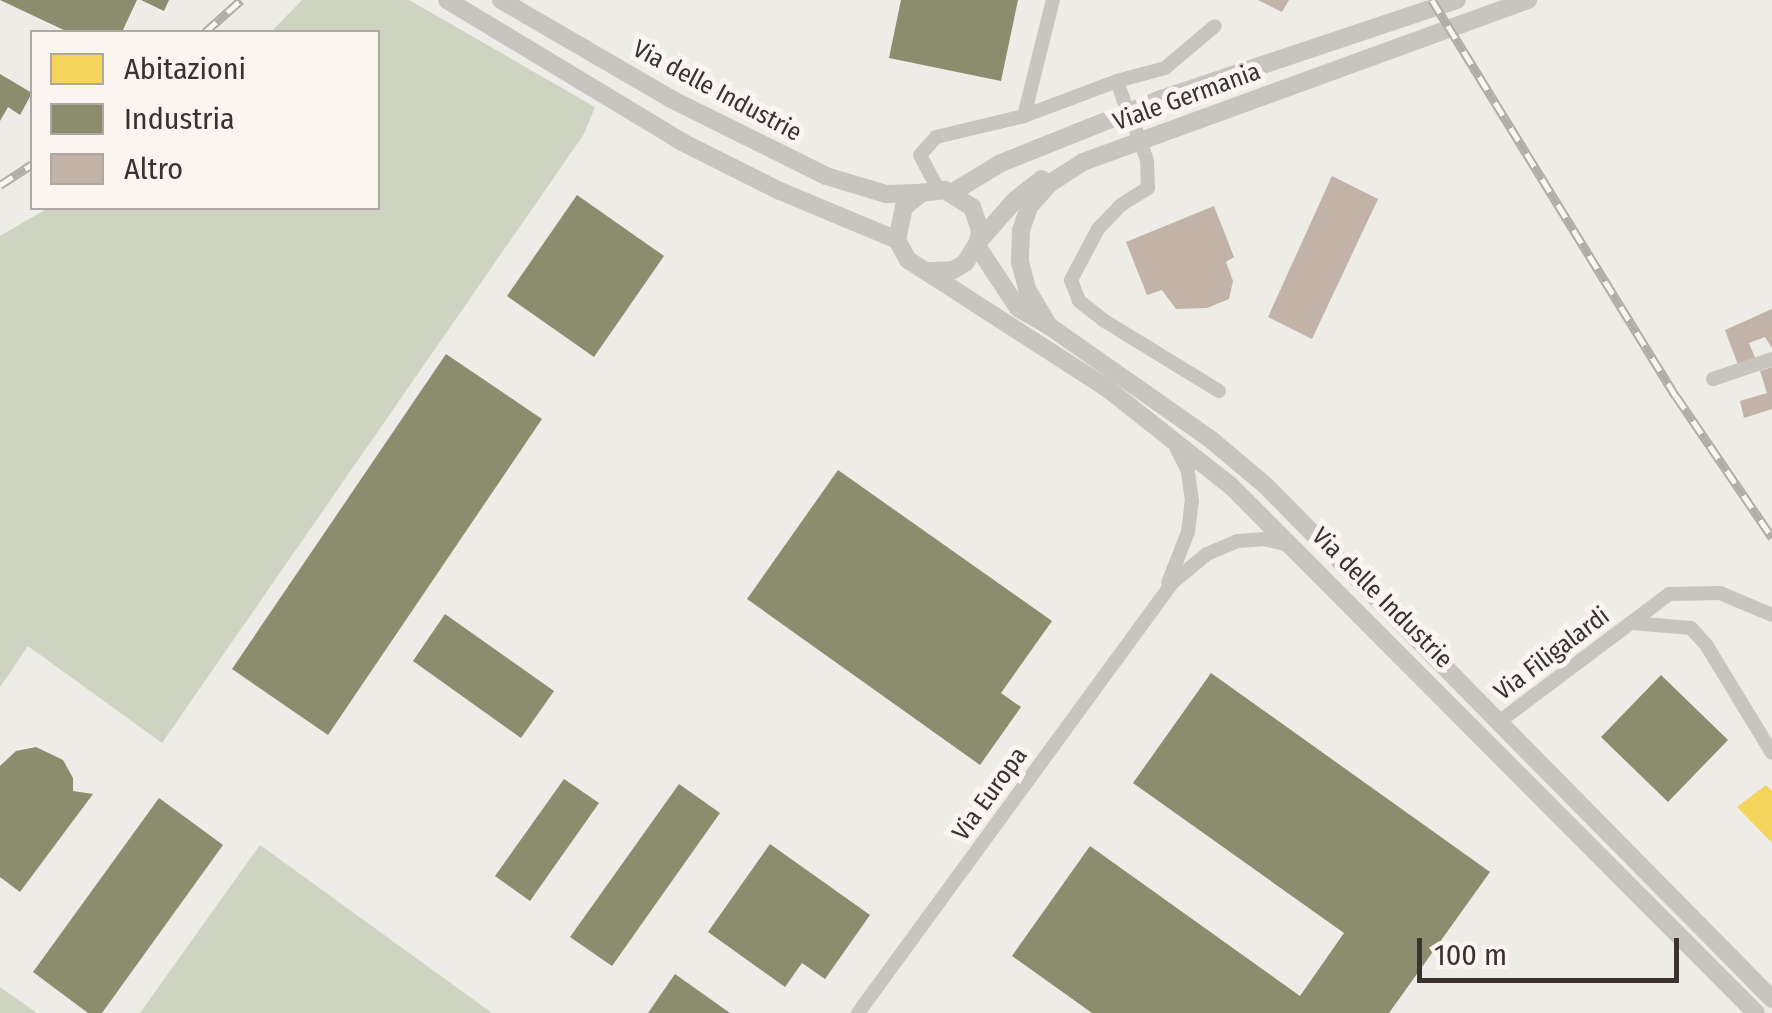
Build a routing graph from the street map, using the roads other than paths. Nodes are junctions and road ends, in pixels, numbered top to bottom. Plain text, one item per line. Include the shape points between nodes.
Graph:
1 (447, 0) edge
2 (500, 0) edge
3 (1053, 0) edge
4 (1457, 0) edge
5 (1528, 0) edge
6 (1215, 26) dead end
7 (1117, 81) junction
8 (1124, 101) tunnel mouth
9 (1024, 116) junction
10 (1147, 160) tunnel mouth
11 (1082, 162) junction
12 (938, 192) junction
13 (897, 240) junction
14 (978, 244) junction
15 (928, 272) junction
16 (1049, 326) junction
17 (1079, 346) joint
18 (1772, 359) edge
19 (1713, 379) dead end
20 (1220, 391) dead end
21 (1170, 436) junction
22 (1296, 547) junction
23 (1158, 601) junction
24 (1772, 616) edge
25 (1631, 623) junction
26 (1500, 722) junction
27 (1772, 753) edge
28 (1772, 1000) edge
29 (858, 1013) edge
30 (1756, 1013) edge

1 - 13 street via 682,142
2 - 12 street, Via delle Industrie via 826,176 886,194
3 - 9 street
4 - 12 street, Viale Germania via 1129,111
5 - 11 street, Viale Germania
6 - 7 street via 1164,68
7 - 8 street
7 - 9 street
9 - 12 street via 936,137 920,155
10 - 20 street via 1148,188 1098,229 1070,280 1079,300 1104,320
11 - 14 street via 1014,200
11 - 16 street, Viale Germania via 1039,195 1021,230 1028,291
12 - 13 street via 904,207
12 - 14 street via 972,207
13 - 15 street via 908,260
14 - 15 street via 953,270
14 - 16 street via 1018,308
15 - 21 street, Via delle Industrie
16 - 17 street, Viale Germania
17 - 26 street, Via delle Industrie via 1265,485
18 - 19 street
21 - 22 street, Via delle Industrie
21 - 23 street, Via Europa via 1188,471 1192,501 1182,553
22 - 23 street, Via Europa via 1263,539 1223,546 1191,566
22 - 30 street, Via delle Industrie
23 - 29 street, Via Europa
24 - 25 street, Via Filigalardi via 1720,592 1668,594
25 - 26 street, Via Filigalardi
25 - 27 street, Via Filigalardi via 1691,628
26 - 28 street, Via delle Industrie

